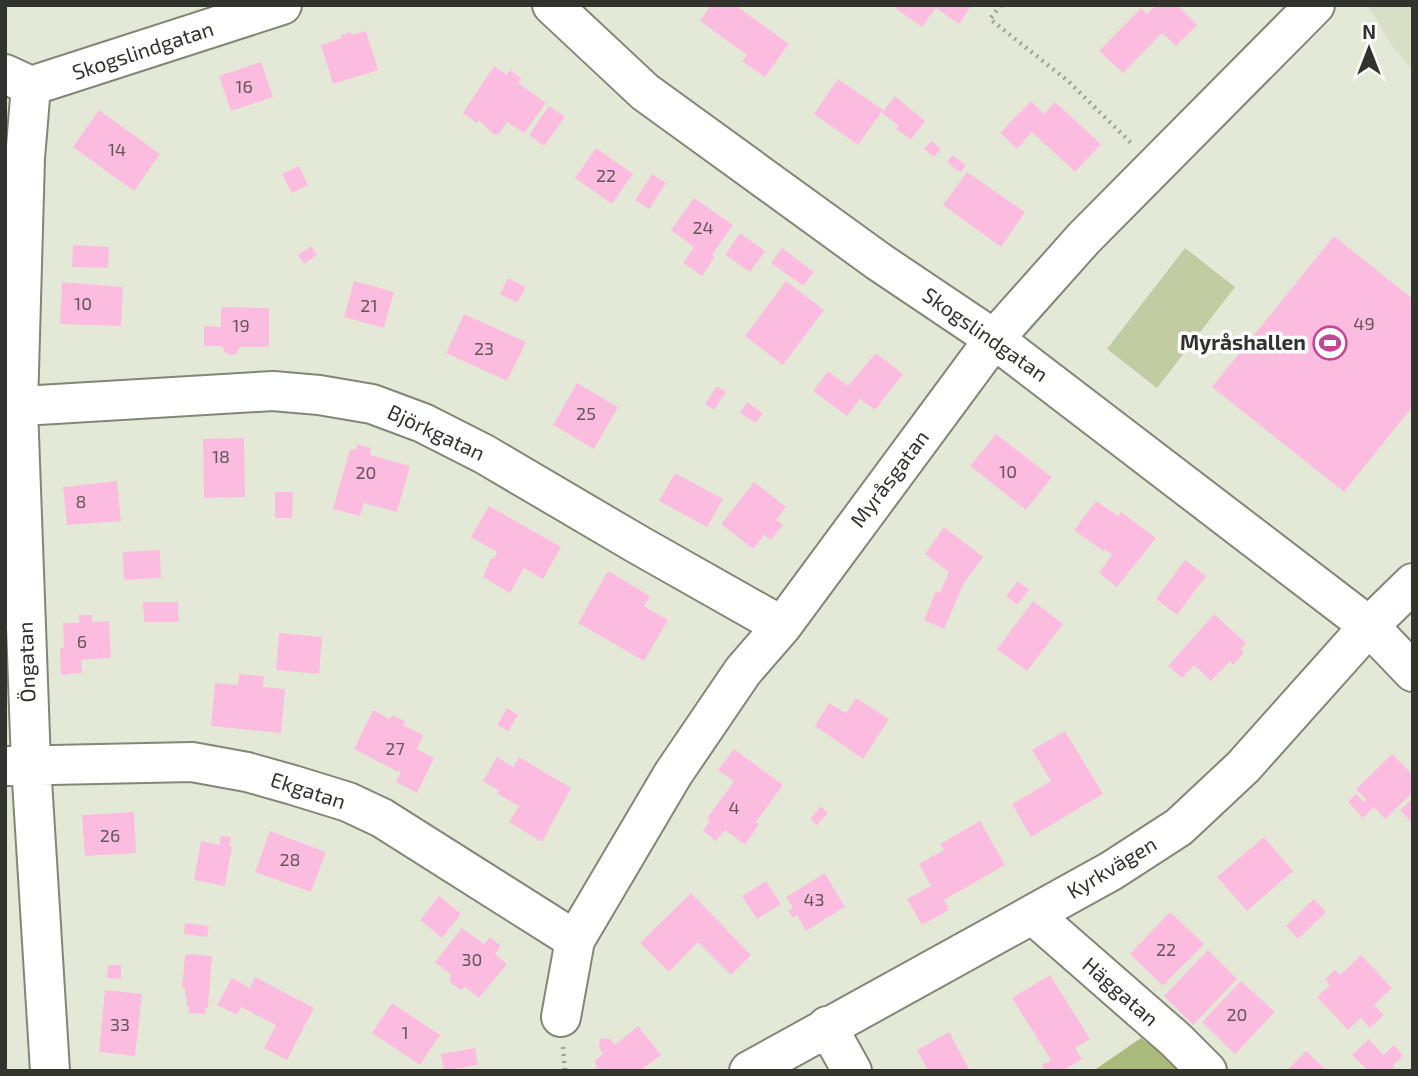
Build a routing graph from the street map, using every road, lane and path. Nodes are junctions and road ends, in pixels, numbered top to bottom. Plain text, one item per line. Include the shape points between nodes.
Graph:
1 (282, 5) edge
2 (552, 5) edge
3 (1001, 5) edge
4 (1315, 5) edge
5 (18, 80) edge
6 (1155, 167) junction
7 (995, 339) junction
8 (11, 407) edge
9 (1413, 583) edge
10 (782, 626) junction
11 (1369, 626) junction
12 (1413, 672) edge
13 (18, 765) edge
14 (1033, 915) junction
15 (575, 940) junction
16 (561, 1017) dead end
17 (827, 1026) junction
18 (50, 1071) edge
19 (749, 1071) edge
20 (852, 1071) edge
21 (1207, 1071) edge

1 - 5 street, Skogslindgatan
2 - 7 street, Skogslindgatan via 645,92 878,261
3 - 6 path via 990,19 1068,82
4 - 6 street, Myråsgatan
5 - 8 street, Öngatan via 25,158
6 - 7 street, Myråsgatan via 1084,238
7 - 10 street, Myråsgatan
7 - 11 street, Skogslindgatan
8 - 10 street, Björkgatan via 273,391 372,404 484,454
8 - 13 street, Öngatan
9 - 11 street, Kyrkvägen
10 - 15 street, Myråsgatan via 743,671 673,774
11 - 12 street, Skogslindgatan
11 - 14 street, Kyrkvägen via 1243,767 1179,827
13 - 15 street, Ekgatan via 192,762 247,772 348,802 382,818
13 - 18 street, Öngatan
14 - 17 street, Kyrkvägen
14 - 21 street, Häggatan
15 - 16 street, Myråsgatan
17 - 19 street, Kyrkvägen
17 - 20 street

